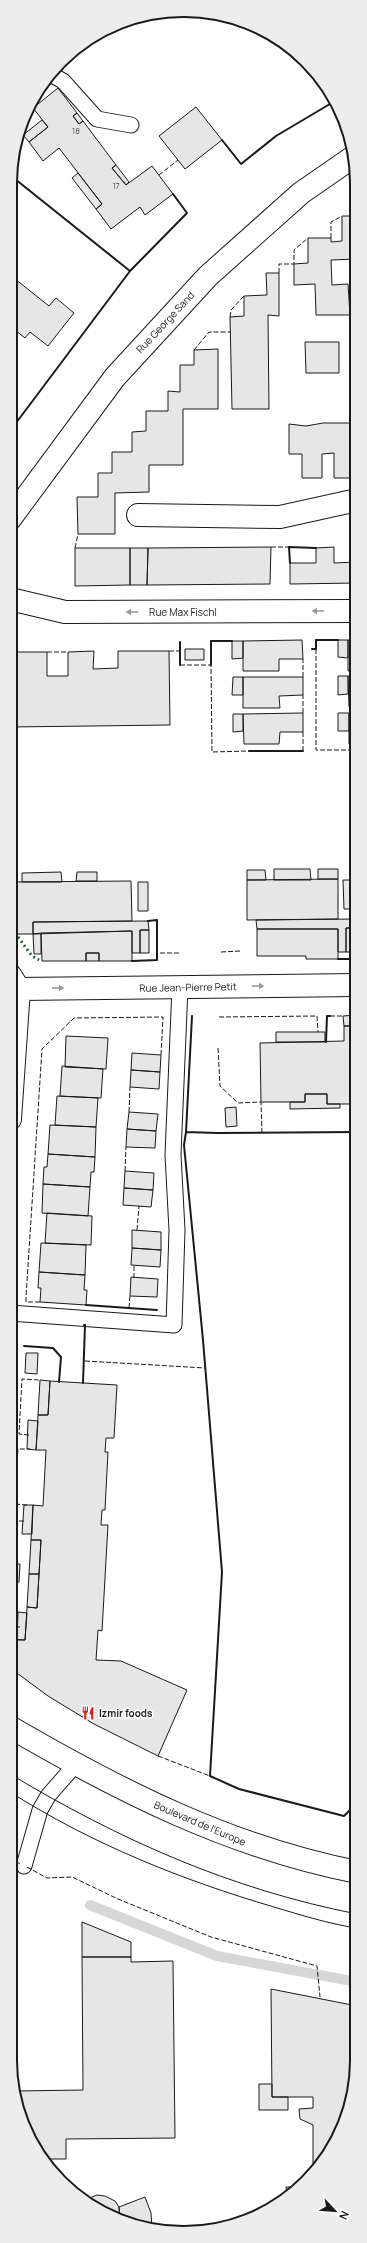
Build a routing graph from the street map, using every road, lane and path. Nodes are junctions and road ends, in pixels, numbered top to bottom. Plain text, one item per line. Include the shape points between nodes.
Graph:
1 (56, 77) edge
2 (131, 125) dead end
3 (349, 160) edge
4 (350, 502) edge
5 (17, 510) edge
6 (138, 515) dead end
7 (17, 602) edge
8 (350, 610) edge
9 (17, 982) edge
10 (350, 985) edge
11 (180, 987) junction
12 (17, 1314) edge
13 (17, 1731) edge
14 (75, 1765) junction
15 (24, 1866) dead end
16 (350, 1871) edge

1 - 2 lane via 64,81 97,120
3 - 5 street, Rue George Sand via 302,193 208,276 116,377
4 - 6 street via 280,517
8 -> 7 street, Rue Max Fischl via 65,612
9 -> 11 street, Rue Jean-Pierre Petit
11 -> 10 street, Rue Jean-Pierre Petit
11 - 12 lane via 173,1155 177,1230 174,1325
13 - 14 street, Boulevard de l'Europe
14 - 15 lane via 48,1796 40,1810
14 - 16 street, Boulevard de l'Europe via 172,1814 250,1845

